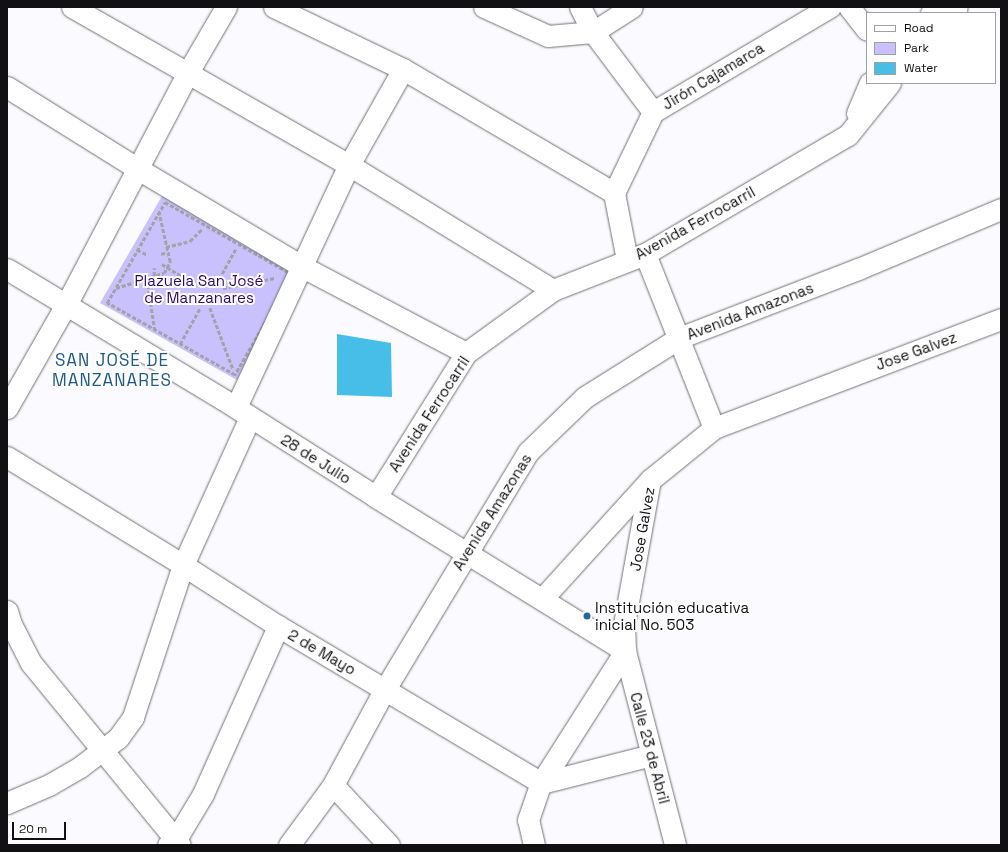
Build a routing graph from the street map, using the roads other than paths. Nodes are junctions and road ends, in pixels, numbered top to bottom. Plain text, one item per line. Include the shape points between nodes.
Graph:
1 (72, 7) edge
2 (226, 7) edge
3 (274, 7) edge
4 (484, 7) edge
5 (580, 7) edge
6 (632, 7) edge
7 (830, 7) edge
8 (849, 7) edge
9 (866, 29) edge
10 (592, 32) junction
11 (403, 69) junction
12 (187, 74) junction
13 (870, 84) edge
14 (889, 84) edge
15 (7, 87) edge
16 (653, 112) junction
17 (848, 135) junction
18 (349, 165) junction
19 (138, 169) junction
20 (614, 193) junction
21 (1001, 209) edge
22 (636, 257) junction
23 (7, 269) edge
24 (295, 270) junction
25 (553, 290) junction
26 (67, 303) junction
27 (1001, 319) edge
28 (679, 338) junction
29 (466, 353) junction
30 (7, 408) edge
31 (237, 408) junction
32 (714, 428) junction
33 (7, 457) edge
34 (650, 480) junction
35 (376, 497) junction
36 (467, 553) junction
37 (183, 565) junction
38 (542, 599) junction
39 (7, 611) edge
40 (278, 626) junction
41 (625, 652) junction
42 (385, 689) junction
43 (103, 751) junction
44 (652, 755) junction
45 (541, 783) junction
46 (333, 785) junction
47 (7, 803) edge
48 (175, 843) edge
49 (672, 844) edge
50 (289, 845) edge
51 (389, 845) edge
52 (534, 845) edge

1 - 12 street
2 - 12 street
3 - 11 street
4 - 10 street via 548,36
5 - 10 street
6 - 10 street
7 - 16 street, Jirón Cajamarca
8 - 9 street
10 - 16 street
11 - 18 street
11 - 20 street
12 - 18 street
12 - 19 street
13 - 17 street
14 - 17 street, Avenida Ferrocarril
15 - 19 street
16 - 20 street, Jirón Cajamarca
17 - 22 street, Avenida Ferrocarril
18 - 24 street
18 - 25 street
19 - 24 street
19 - 26 street
20 - 22 street
21 - 28 street, Avenida Amazonas via 858,269
22 - 25 street, Avenida Ferrocarril
22 - 28 street
23 - 26 street, 28 de Julio
24 - 29 street
24 - 31 street
25 - 29 street, Avenida Ferrocarril
26 - 30 street
26 - 31 street, 28 de Julio
27 - 32 street, Jose Galvez
28 - 32 street
28 - 36 street, Avenida Amazonas via 585,396 528,452
29 - 35 street, Avenida Ferrocarril
31 - 35 street, 28 de Julio
31 - 37 street
32 - 34 street, Jose Galvez
33 - 37 street, 2 de Mayo
34 - 38 street
34 - 41 street, Jose Galvez via 624,624
35 - 36 street, 28 de Julio
36 - 38 street, 28 de Julio
36 - 42 street, Avenida Amazonas
37 - 40 street, 2 de Mayo
37 - 43 street via 133,717 118,738
38 - 41 street, 28 de Julio
39 - 43 street via 31,664
40 - 42 street, 2 de Mayo
40 - 48 street via 203,794
41 - 44 street, Calle 23 de Abril
41 - 45 street
42 - 45 street, 2 de Mayo
42 - 46 street, Avenida Amazonas
43 - 47 street via 49,785
43 - 48 street
44 - 45 street
44 - 49 street, Calle 23 de Abril
45 - 52 street via 528,820
46 - 50 street, Avenida Amazonas
46 - 51 street

